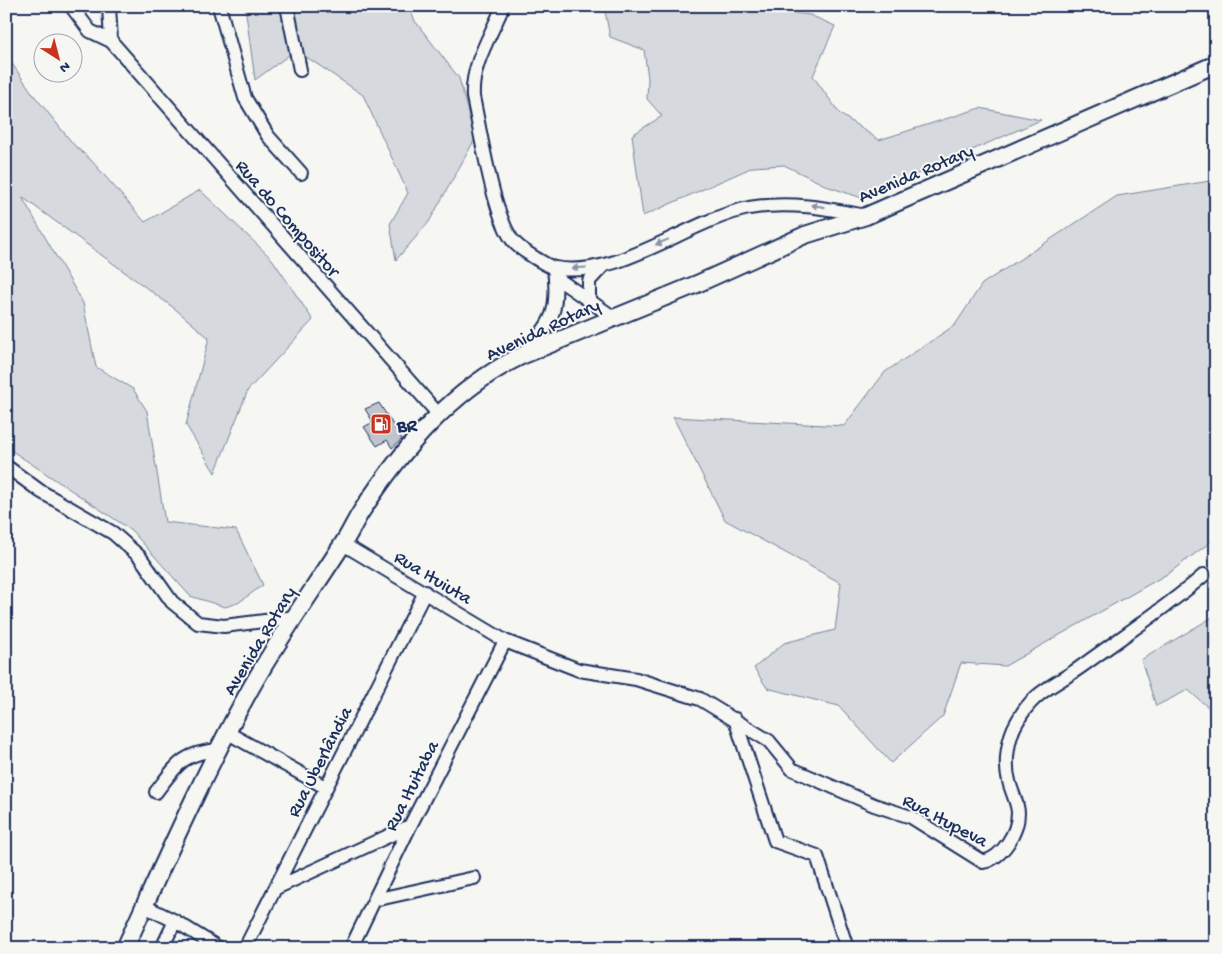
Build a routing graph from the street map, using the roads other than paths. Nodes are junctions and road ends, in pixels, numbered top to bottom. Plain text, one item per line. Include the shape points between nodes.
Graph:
1 (71, 6) edge
2 (108, 6) edge
3 (219, 6) edge
4 (287, 6) edge
5 (504, 6) edge
6 (110, 41) junction
7 (1216, 64) edge
8 (300, 70) dead end
9 (301, 173) dead end
10 (866, 216) junction
11 (603, 266) junction
12 (554, 273) junction
13 (589, 300) junction
14 (612, 317) junction
15 (521, 356) junction
16 (440, 416) junction
17 (6, 466) edge
18 (343, 544) junction
19 (1204, 575) dead end
20 (425, 592) junction
21 (296, 617) junction
22 (505, 641) junction
23 (735, 719) junction
24 (228, 732) junction
25 (218, 750) junction
26 (325, 787) junction
27 (156, 792) dead end
28 (410, 826) junction
29 (474, 878) dead end
30 (276, 888) junction
31 (374, 900) junction
32 (144, 906) junction
33 (175, 920) junction
34 (125, 948) edge
35 (162, 948) edge
36 (219, 948) edge
37 (245, 948) edge
38 (351, 948) edge
39 (847, 948) edge

1 - 6 street, Rua do Compositor via 90,31
2 - 6 street
3 - 9 street via 246,98 268,136
4 - 8 street
5 - 12 street via 475,70 473,96 503,221 513,242
6 - 16 street, Rua do Compositor
7 - 10 main road, Avenida Rotary
10 -> 11 street via 812,205 776,204 747,209
10 - 14 main road, Avenida Rotary via 805,235 697,284
11 -> 12 street
11 - 13 street via 589,281
12 - 13 street
12 - 15 street via 552,320 545,332
13 - 14 street
14 - 15 main road, Avenida Rotary
15 - 16 main road, Avenida Rotary via 496,368
16 - 18 main road, Avenida Rotary via 418,435 392,468 360,513
17 - 21 street via 40,491 120,538 140,557 172,602 198,623 224,626
18 - 20 street, Rua Ituiuta
18 - 21 main road, Avenida Rotary
19 - 23 street, Rua Itupeva via 1078,669 1044,689 1025,708 1012,732 1008,758 1008,778 1019,812 1016,829 993,860 983,862 910,817 792,769 769,741
20 - 22 street, Rua Ituiuta
20 - 26 street, Rua Uberlândia
21 - 24 main road, Avenida Rotary via 251,687
22 - 23 street, Rua Itupeva via 579,670 636,679 682,692
22 - 28 street, Rua Ituitaba
23 - 39 street via 776,841 817,856
24 - 25 main road, Avenida Rotary
24 - 26 street
25 - 27 street via 188,756
25 - 32 main road, Avenida Rotary
26 - 30 street, Rua Uberlândia
28 - 30 street
28 - 31 street, Rua Ituitaba
29 - 31 street
30 - 37 street, Rua Uberlândia
31 - 38 street, Rua Ituitaba
32 - 33 street
32 - 34 main road, Avenida Rotary
33 - 35 street
33 - 36 street

